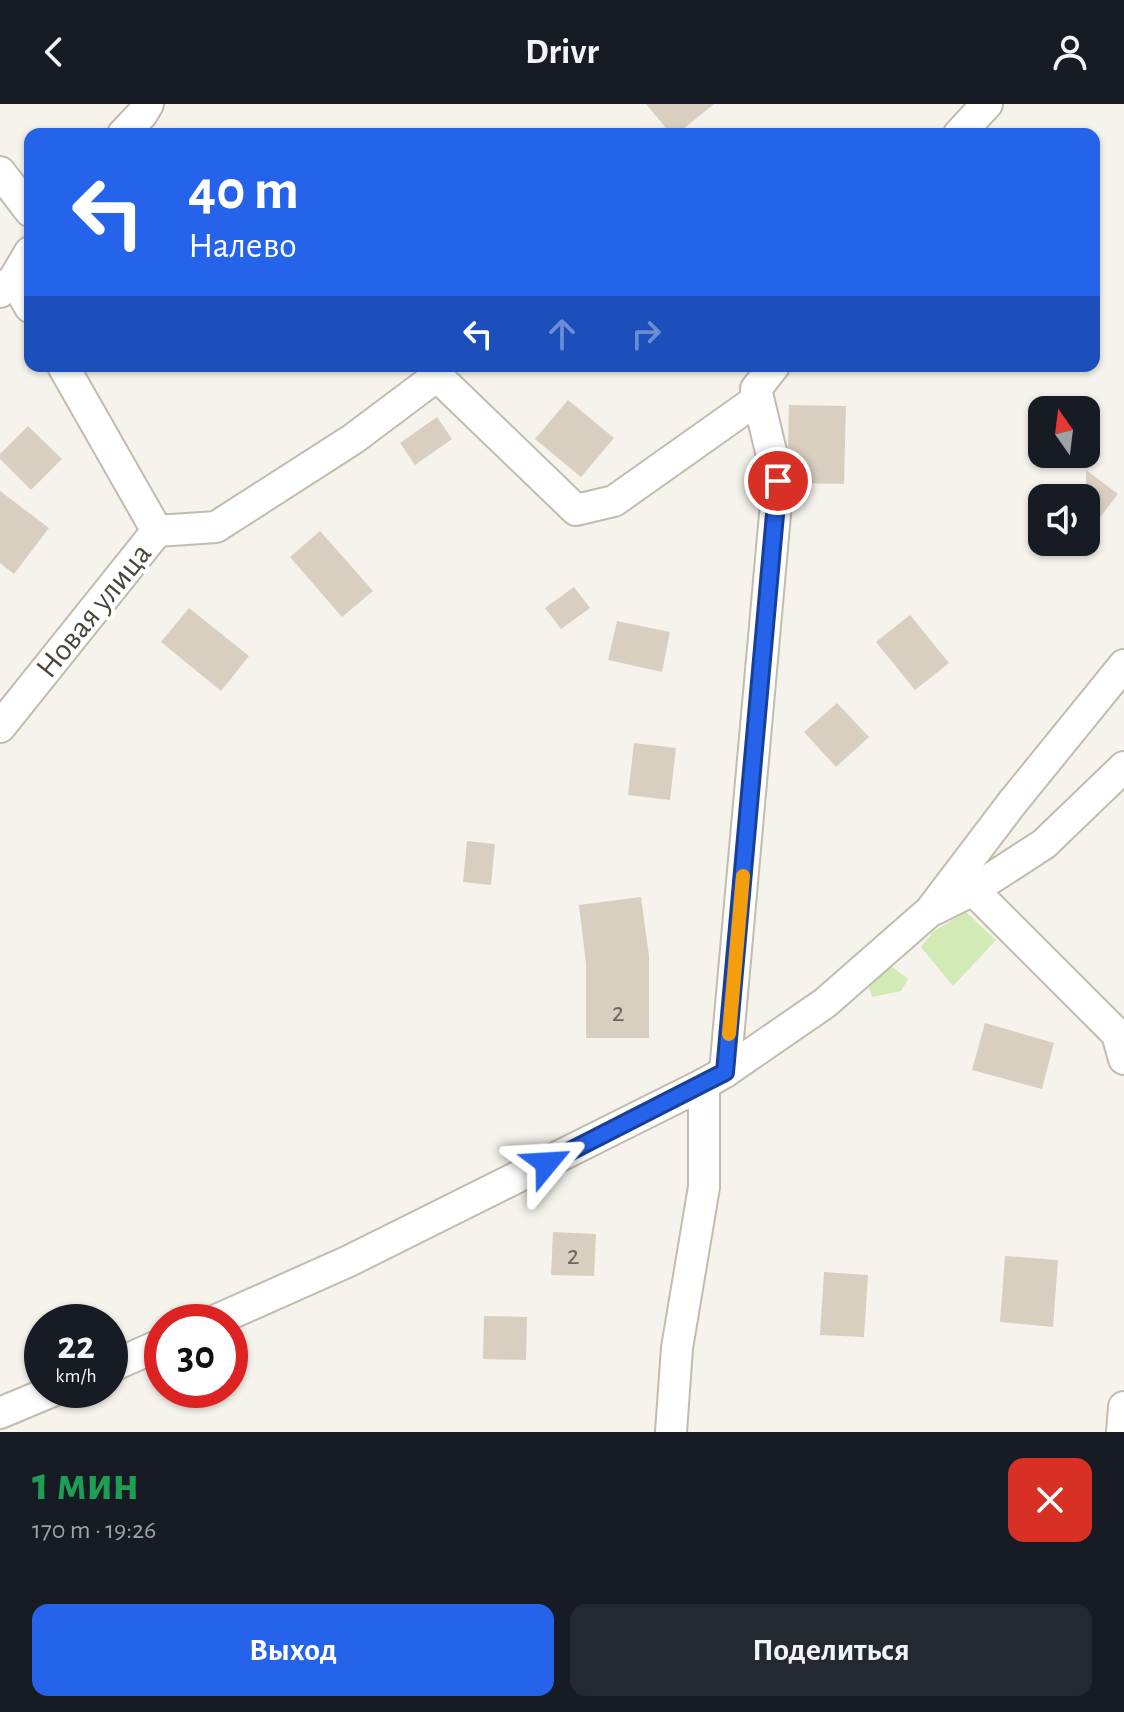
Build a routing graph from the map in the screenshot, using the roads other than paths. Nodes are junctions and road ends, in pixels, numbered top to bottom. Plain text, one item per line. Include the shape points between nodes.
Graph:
1 (148, 104) edge
2 (987, 104) edge
3 (129, 128) edge
4 (965, 128) edge
5 (0, 172) edge
6 (24, 203) edge
7 (24, 261) edge
8 (7, 285) edge
9 (24, 301) edge
10 (66, 372) edge
11 (769, 372) edge
12 (758, 399) junction
13 (157, 531) junction
14 (1124, 665) edge
15 (0, 727) edge
16 (1124, 767) edge
17 (973, 890) junction
18 (930, 911) junction
19 (1124, 1059) edge
20 (715, 1078) junction
21 (248, 1306) edge
22 (24, 1403) edge
23 (1124, 1407) edge
24 (0, 1413) edge
25 (671, 1432) edge
26 (1122, 1432) edge

1 - 3 street
2 - 4 street
5 - 6 street
7 - 8 street
8 - 9 street
10 - 13 street
11 - 12 street via 756,389
12 - 13 street via 614,501 576,510 437,376 353,439 216,527
12 - 20 street via 778,481
13 - 15 street, Новая улица
14 - 18 street
16 - 17 street via 1044,844
17 - 18 street
17 - 19 street via 1117,1034
18 - 20 street via 825,1003
20 - 21 street
20 - 25 street via 704,1187 677,1348
22 - 24 street
23 - 26 street

